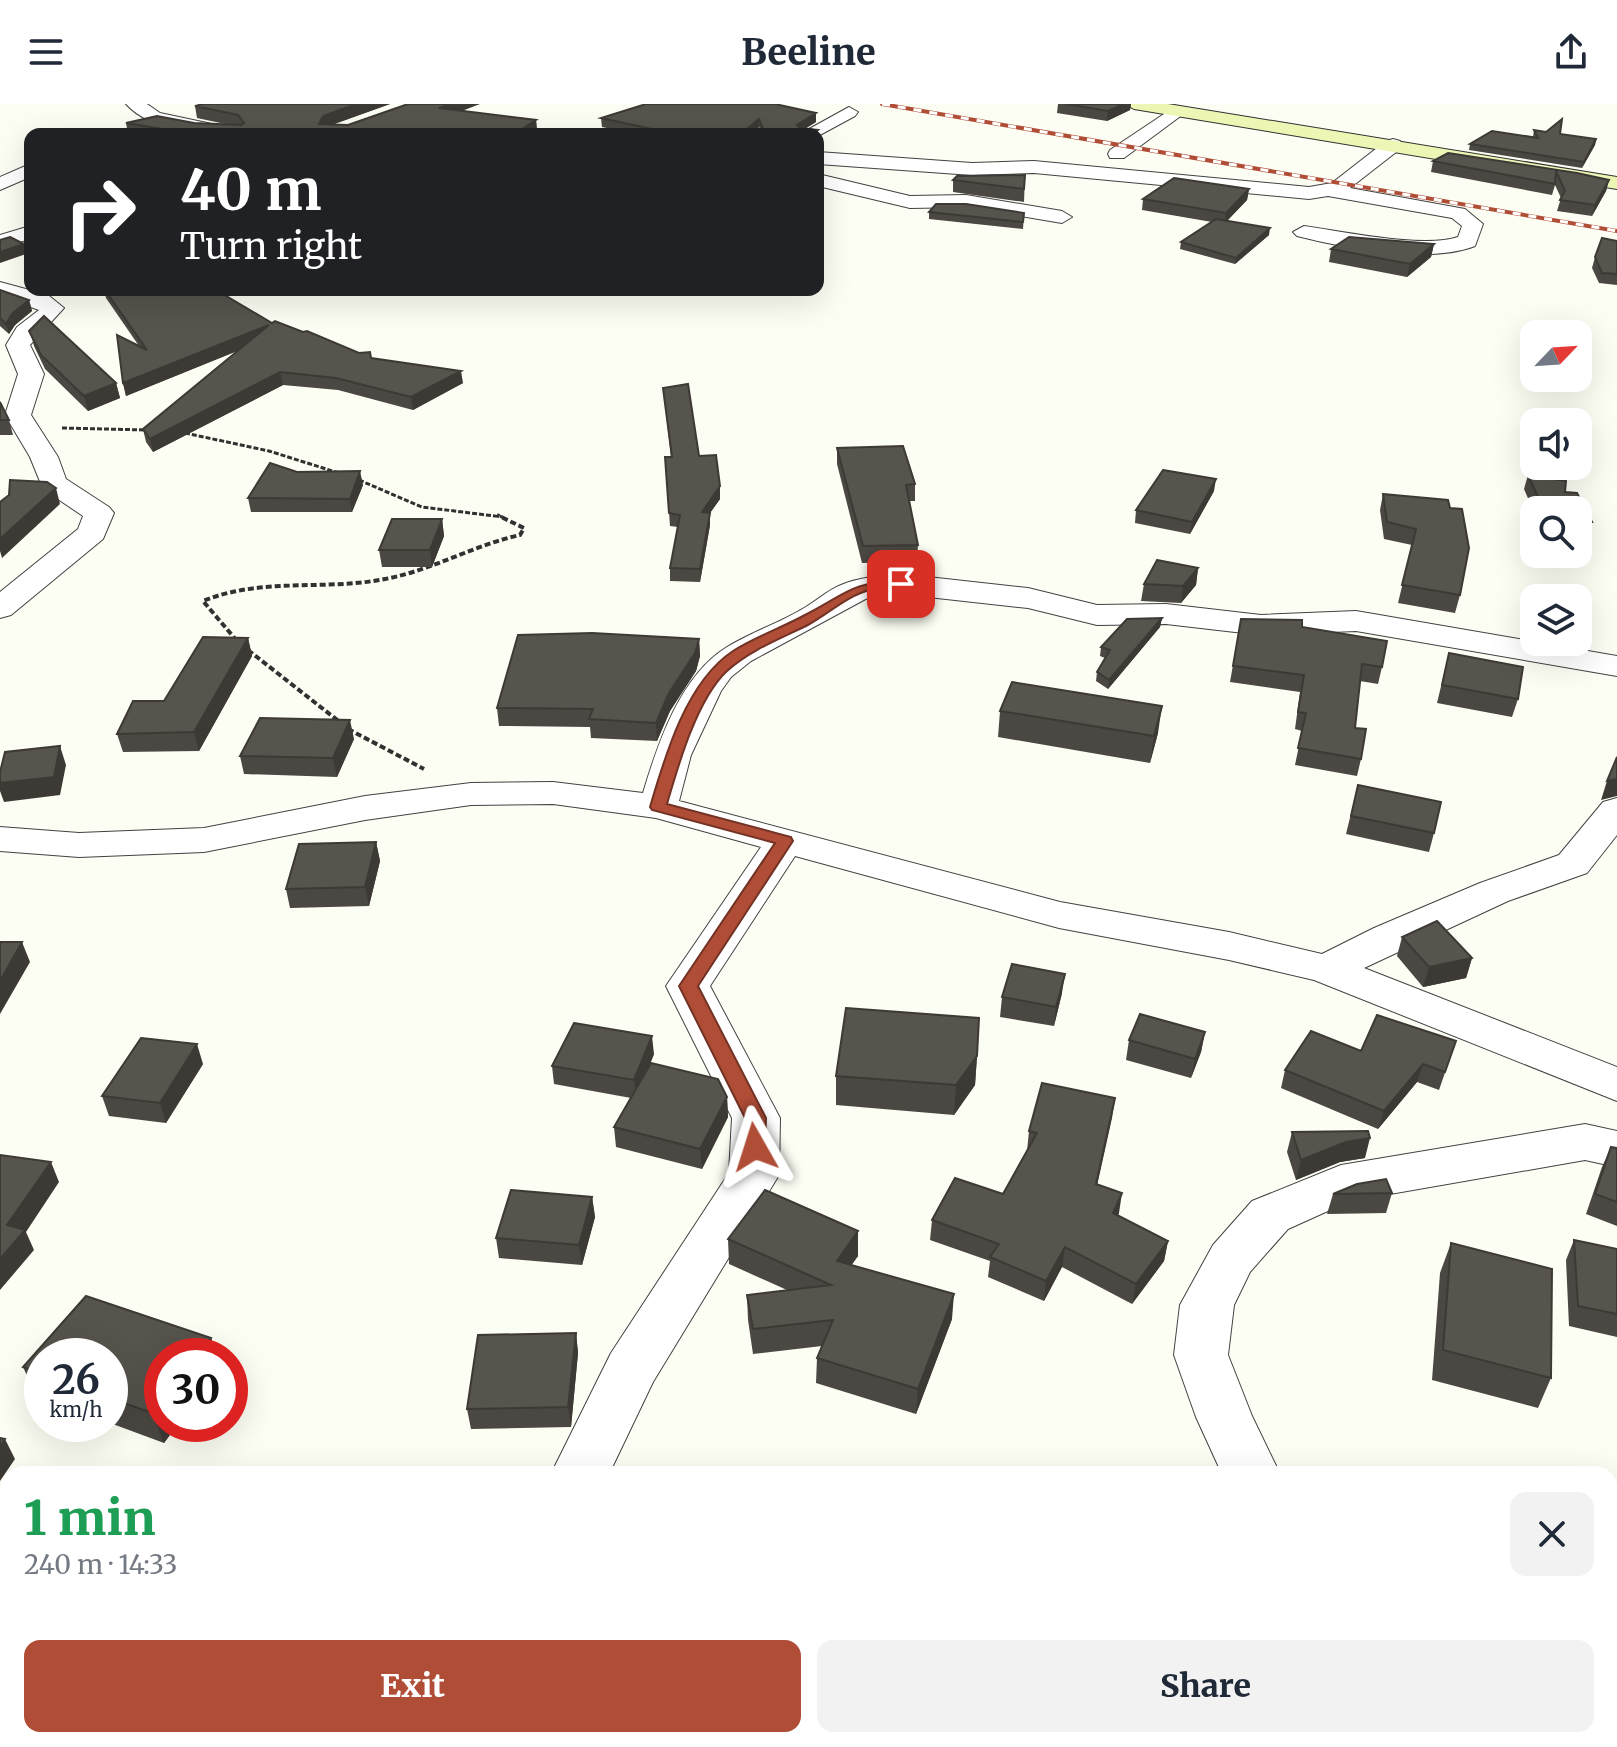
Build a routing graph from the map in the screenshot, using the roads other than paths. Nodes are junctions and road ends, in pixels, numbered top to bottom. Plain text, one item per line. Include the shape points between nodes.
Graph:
1 (135, 104) edge
2 (1134, 104) edge
3 (1176, 111) junction
4 (849, 112) dead end
5 (154, 117) junction
6 (138, 128) edge
7 (206, 128) edge
8 (820, 128) edge
9 (1393, 145) junction
10 (1117, 154) dead end
11 (824, 158) edge
12 (24, 173) edge
13 (824, 181) edge
14 (1617, 183) edge
15 (0, 184) edge
16 (1336, 191) junction
17 (1062, 217) dead end
18 (1304, 232) junction
19 (24, 234) edge
20 (0, 242) edge
21 (1289, 249) dead end
22 (0, 289) edge
23 (24, 296) edge
24 (25, 296) edge
25 (0, 608) edge
26 (1617, 666) edge
27 (658, 807) junction
28 (1617, 810) edge
29 (0, 839) edge
30 (785, 841) junction
31 (1327, 969) junction
32 (1617, 1085) edge
33 (1617, 1149) edge
34 (584, 1466) edge
35 (1247, 1466) edge

1 - 5 street
2 - 3 main road
3 - 9 main road
3 - 10 street
4 - 8 street
5 - 6 street
5 - 7 street
9 - 14 main road
9 - 16 street
11 - 16 street via 972,169 1034,167 1278,193
12 - 15 street
13 - 17 street via 910,202 966,201
16 - 18 street
16 - 18 street via 1458,213 1473,224 1467,241 1457,247
18 - 21 street
19 - 20 street
22 - 23 street
24 - 25 street via 52,308 25,329 18,345 31,374 18,415 53,483 99,513 92,533
26 - 27 street via 1356,621 1261,625 1166,614 1097,615 1028,598 901,584 870,586 850,592 719,670 704,689 673,755
27 - 29 street via 553,793 471,794 365,808 204,840 79,845
27 - 30 street
28 - 31 street via 1573,864 1481,897
30 - 31 street via 1059,915
30 - 34 street via 688,986 756,1118 754,1175 631,1369
31 - 32 street
33 - 35 street via 1585,1142 1341,1184 1270,1215 1231,1259 1207,1305 1201,1355

